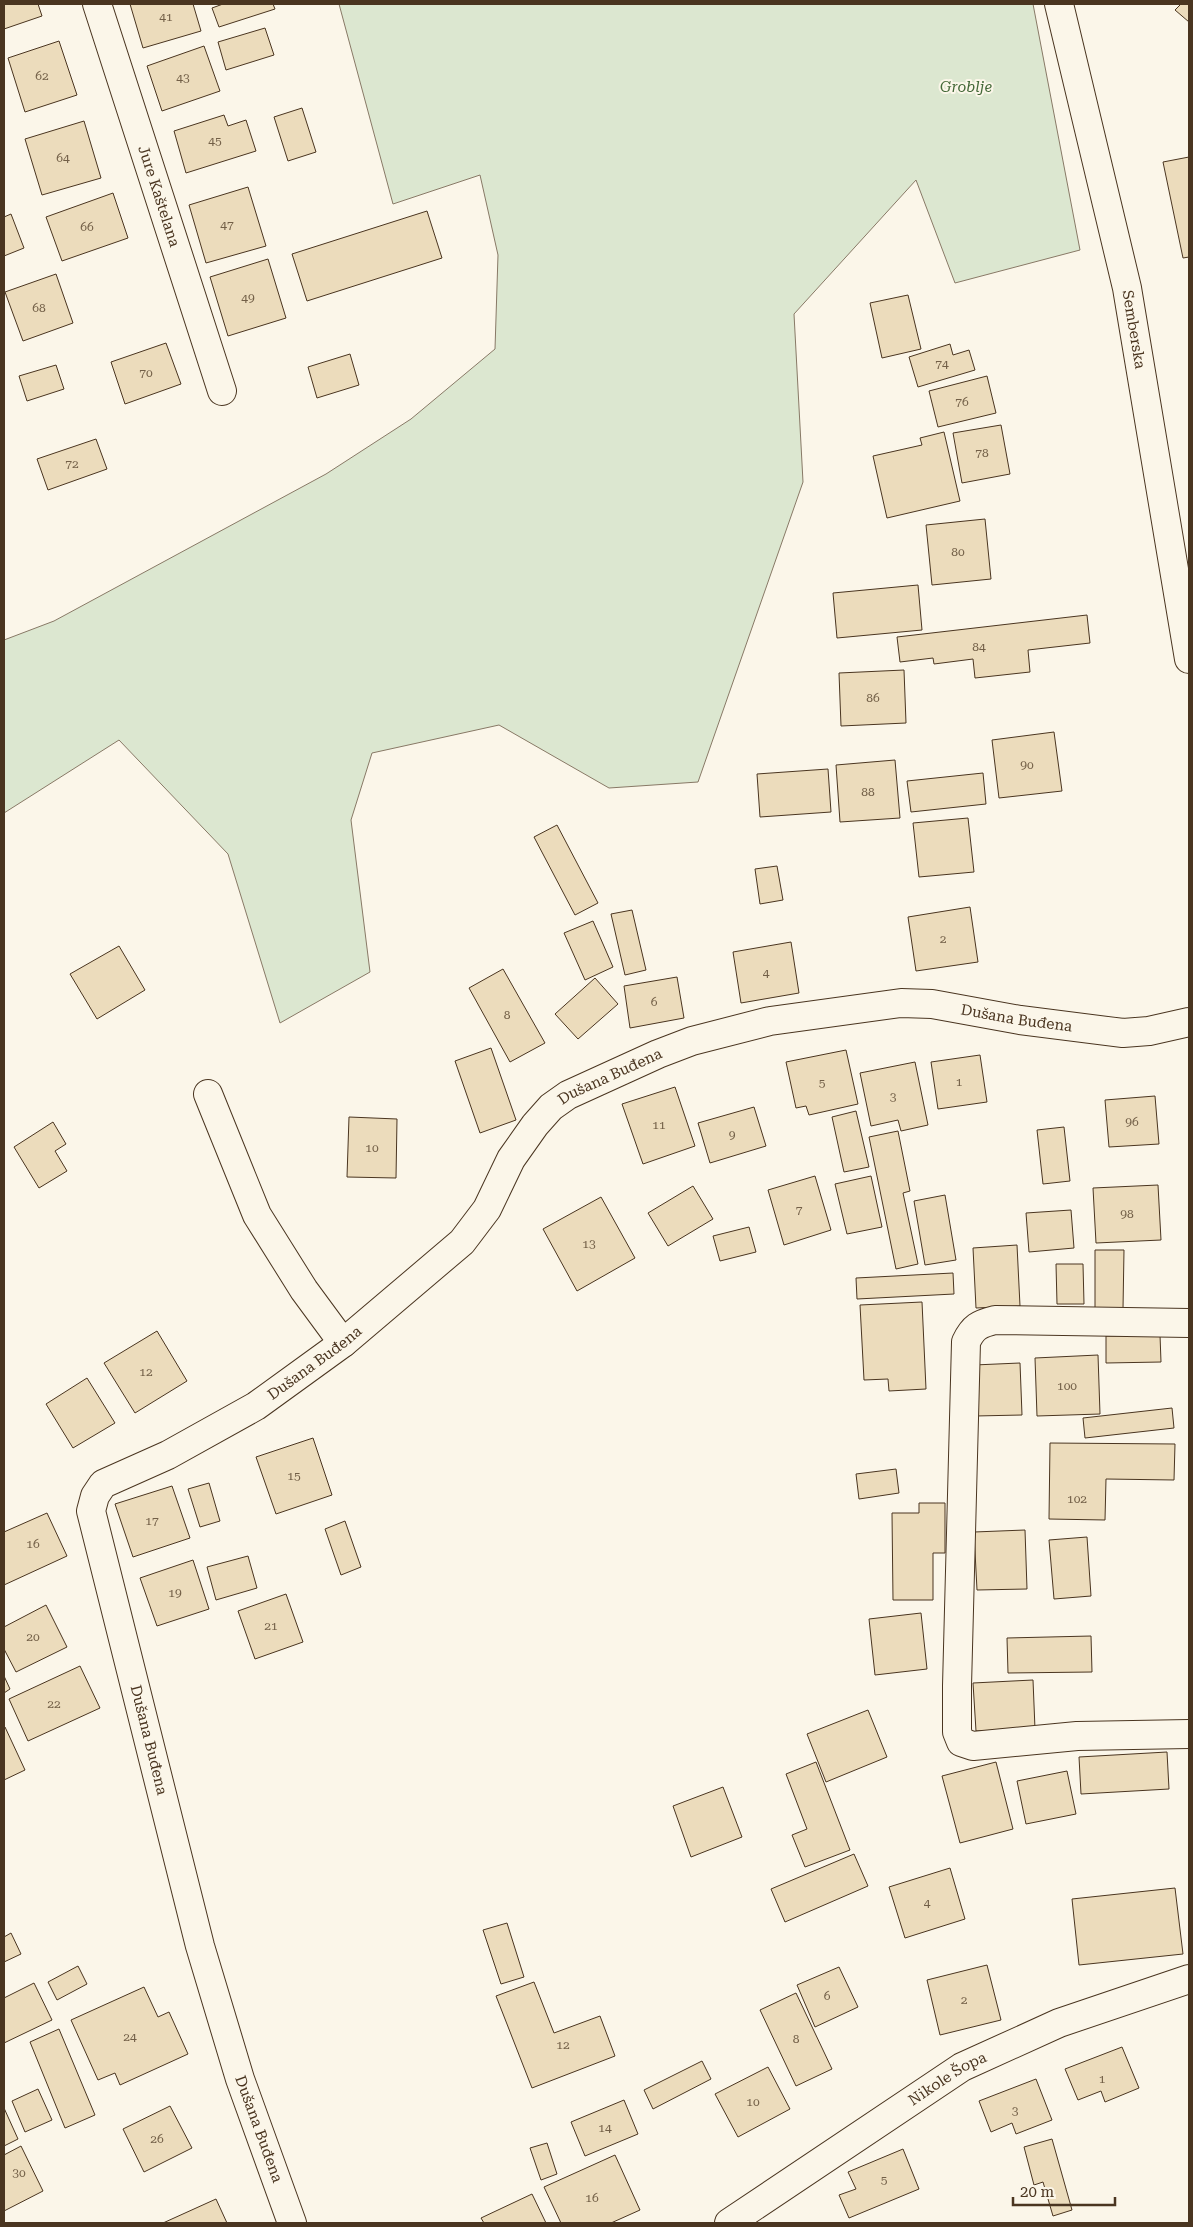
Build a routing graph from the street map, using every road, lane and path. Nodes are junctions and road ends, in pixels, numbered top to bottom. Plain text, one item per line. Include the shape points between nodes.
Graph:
1 (97, 4) edge
2 (1059, 4) edge
3 (222, 390) dead end
4 (1189, 660) edge
5 (1189, 1022) edge
6 (208, 1094) dead end
7 (1189, 1323) edge
8 (343, 1343) junction
9 (1189, 1734) edge
10 (1189, 1979) edge
11 (292, 2223) edge
12 (729, 2223) edge

1 - 3 street, Jure Kaštelana
2 - 4 street, Semberska via 1127,288
5 - 8 street, Dušana Buđena via 1123,1033 1020,1020 932,1004 901,1003 770,1021 692,1040 568,1095 551,1107 511,1160 487,1209 462,1242
6 - 8 street via 257,1215 304,1290
7 - 9 street via 995,1320 984,1322 972,1330 966,1342 957,1686 957,1732 962,1742 973,1746 1076,1736
8 - 11 street, Dušana Buđena via 256,1406 168,1455 104,1484 95,1496 91,1511 200,1946 240,2079
10 - 12 street, Nikole Šopa via 1059,2023 962,2067

